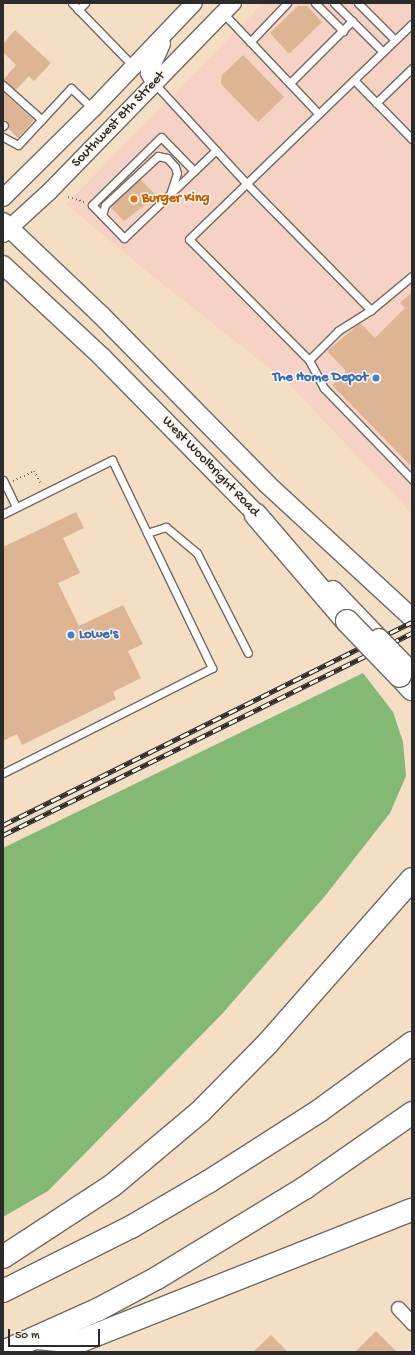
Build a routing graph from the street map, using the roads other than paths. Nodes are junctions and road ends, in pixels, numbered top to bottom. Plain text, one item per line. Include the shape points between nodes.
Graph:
1 (72, 3) edge
2 (85, 3) edge
3 (194, 3) edge
4 (288, 3) edge
5 (315, 3) edge
6 (334, 3) edge
7 (358, 3) edge
8 (228, 8) edge
9 (78, 10) junction
10 (352, 21) junction
11 (412, 24) edge
12 (171, 26) junction
13 (343, 31) junction
14 (395, 40) junction
15 (250, 42) junction
16 (383, 52) junction
17 (133, 66) junction
18 (412, 68) edge
19 (354, 80) junction
20 (290, 83) junction
21 (154, 84) junction
22 (3, 85) edge
23 (376, 103) junction
24 (93, 109) junction
25 (319, 114) junction
26 (42, 120) junction
27 (3, 137) edge
28 (412, 139) edge
29 (216, 150) junction
30 (194, 171) junction
31 (247, 184) junction
32 (171, 193) junction
33 (3, 198) edge
34 (102, 215) junction
35 (5, 228) edge
36 (3, 265) edge
37 (412, 276) edge
38 (371, 310) junction
39 (309, 360) junction
40 (412, 479) edge
41 (4, 482) edge
42 (16, 507) junction
43 (3, 514) edge
44 (256, 516) joint
45 (147, 533) junction
46 (412, 618) edge
47 (248, 653) dead end
48 (408, 677) edge
49 (3, 773) edge
50 (412, 879) edge
51 (412, 1043) edge
52 (412, 1113) edge
53 (412, 1210) edge
54 (3, 1257) edge
55 (3, 1291) edge
56 (398, 1308) dead end
57 (412, 1323) edge
58 (36, 1338) junction
59 (3, 1352) edge

1 - 9 lane
2 - 9 lane
3 - 12 street, Southwest 8th Street
4 - 15 lane
5 - 13 lane
6 - 10 lane
7 - 14 lane
8 - 15 lane
8 - 21 street, Southwest 8th Street
9 - 17 lane
10 - 13 lane
10 - 16 lane
11 - 14 lane
12 - 17 street, Southwest 8th Street
12 - 21 street via 151,64 149,72
13 - 20 lane
14 - 16 lane
15 - 20 lane
16 - 19 lane
17 - 24 street, Southwest 8th Street
18 - 23 lane
19 - 23 lane
19 - 25 lane
20 - 25 lane
21 - 29 lane
21 - 35 street, Southwest 8th Street
22 - 26 lane
23 - 28 lane
24 - 26 lane via 70,88
24 - 33 street, Southwest 8th Street
25 - 31 lane
26 - 27 lane via 18,145
29 - 30 lane
29 - 31 lane
30 - 32 lane
30 - 34 lane via 161,137 92,205
31 - 38 lane
31 - 39 lane via 189,239
32 - 34 lane via 124,238
32 - 34 lane via 177,173 175,167 167,158 158,156 105,205
35 - 46 main road, West Woolbright Road via 100,314 267,484
36 - 44 main road, West Woolbright Road via 123,378
37 - 38 lane
38 - 39 lane via 338,331
39 - 40 lane via 324,388
41 - 42 lane
42 - 43 lane
42 - 45 lane via 112,460
44 - 48 highway, bridge
45 - 47 lane via 166,527 197,553
45 - 49 lane via 212,668
50 - 54 highway via 268,1043 200,1112 87,1204
51 - 55 highway via 319,1111 208,1182 124,1230
52 - 58 highway via 338,1166 231,1234 157,1278
53 - 58 highway via 78,1342
56 - 57 street
58 - 59 highway

